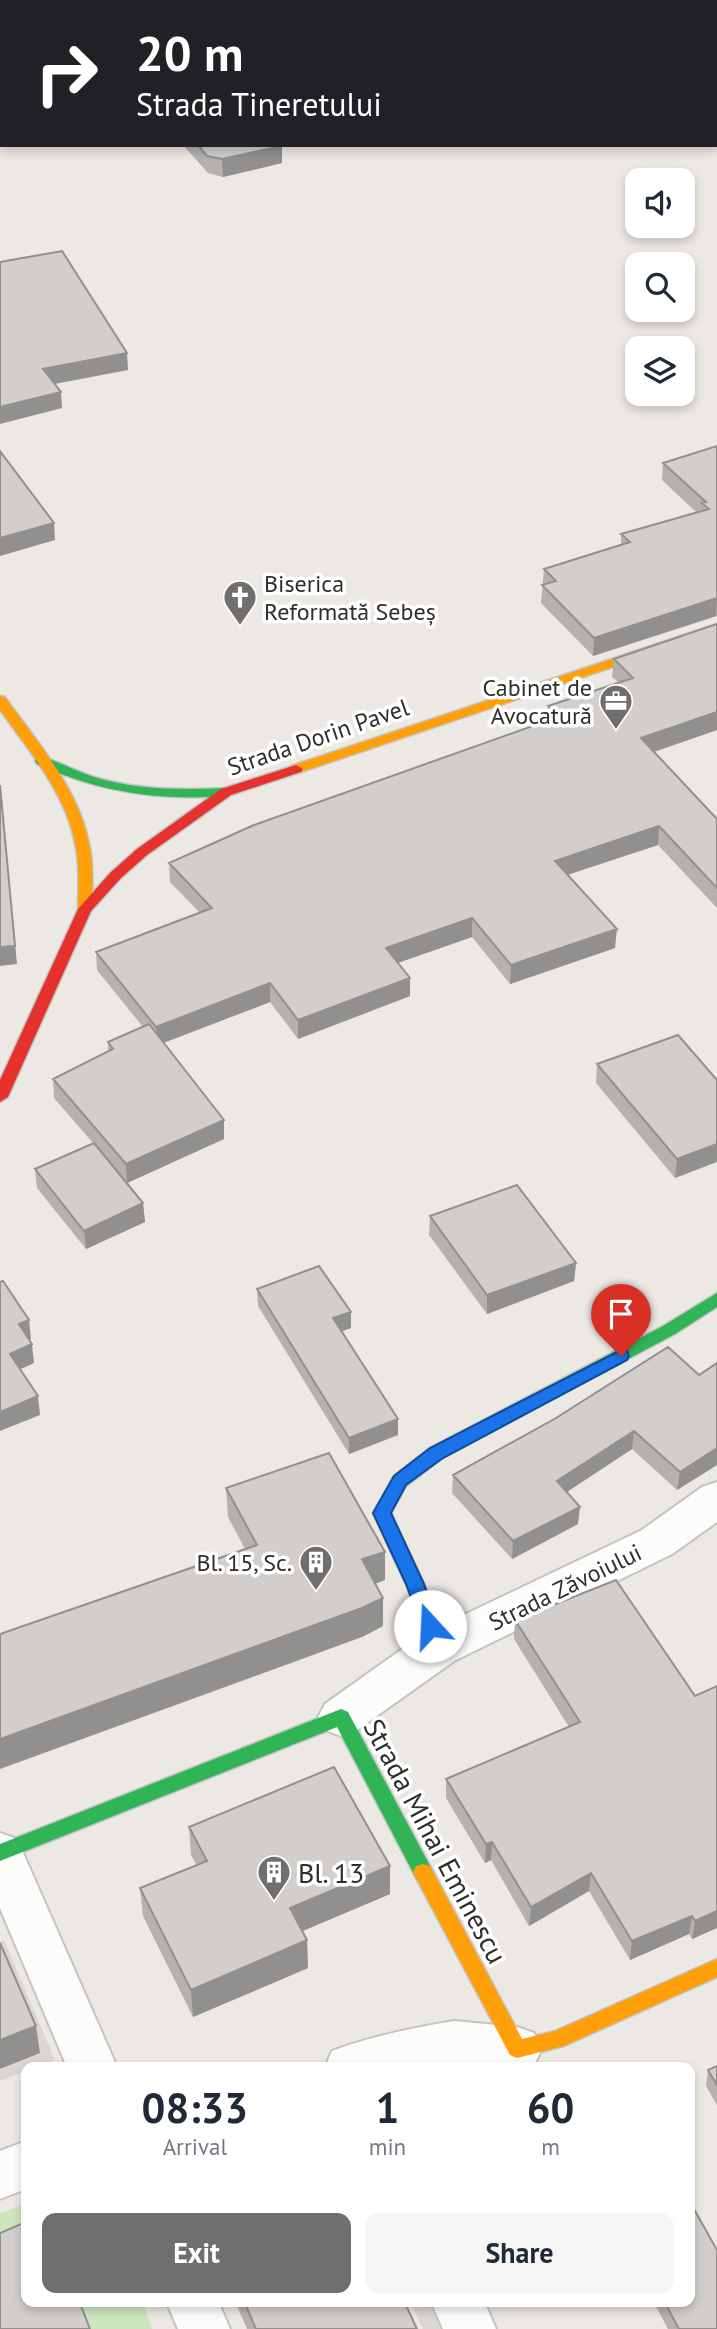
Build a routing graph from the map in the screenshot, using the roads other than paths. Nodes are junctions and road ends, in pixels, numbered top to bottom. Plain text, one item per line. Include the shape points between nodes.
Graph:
1 (717, 628) edge
2 (0, 700) edge
3 (42, 761) junction
4 (226, 792) junction
5 (85, 909) junction
6 (0, 1097) edge
7 (717, 1299) edge
8 (717, 1499) edge
9 (438, 1648) junction
10 (341, 1717) junction
11 (0, 1853) edge
12 (717, 1968) edge
13 (517, 2049) junction
14 (90, 2062) edge
15 (367, 2062) edge
16 (21, 2167) edge
17 (0, 2175) edge
18 (195, 2307) edge
19 (460, 2307) edge
20 (204, 2329) edge
21 (470, 2329) edge

1 - 4 main road, Strada Dorin Pavel
2 - 3 main road
3 - 4 main road via 76,779 112,789 144,794
3 - 5 main road via 79,831 86,864
4 - 5 main road, Strada Dorin Pavel via 142,852
5 - 6 main road, Strada Dorin Pavel
7 - 9 main road via 669,1330 436,1453 400,1480 382,1513
8 - 9 street, Strada Zăvoiului via 657,1542
9 - 10 street, Strada Zăvoiului
10 - 11 main road, Strada Mihai Eminescu
10 - 13 main road, Strada Mihai Eminescu
11 - 14 street
12 - 13 main road via 557,2040
13 - 15 street via 454,2043
16 - 17 street
18 - 20 street
19 - 21 street

